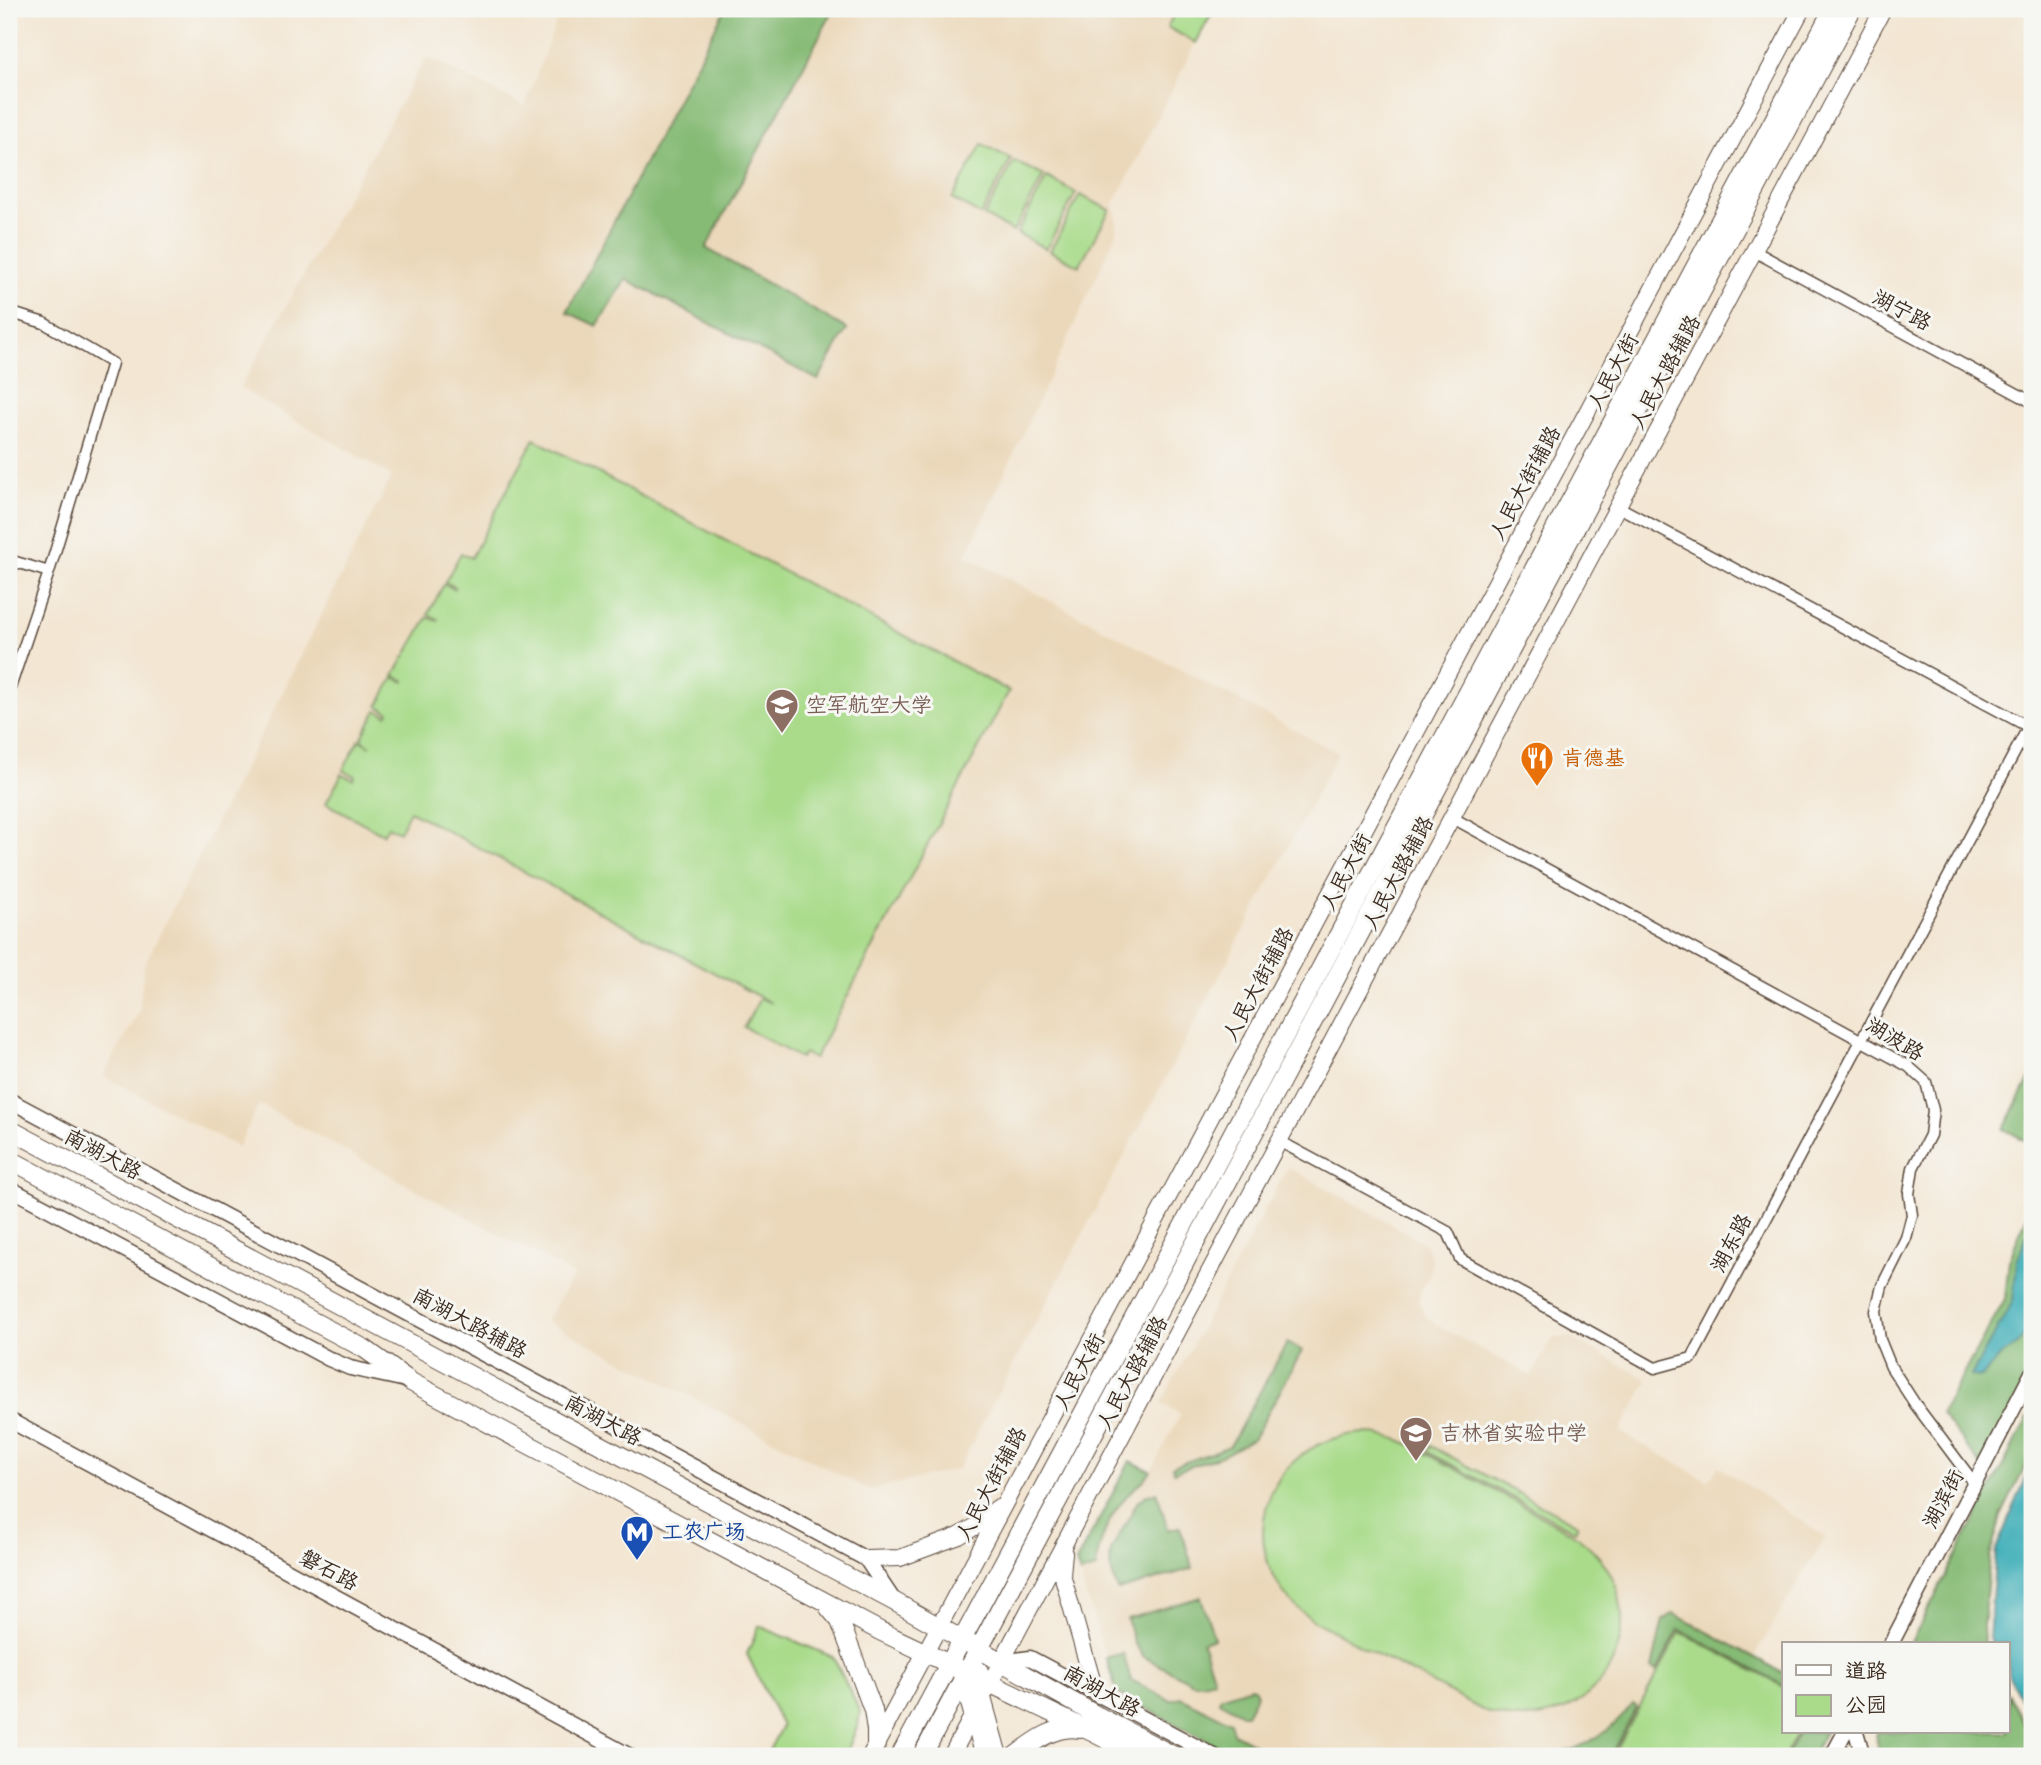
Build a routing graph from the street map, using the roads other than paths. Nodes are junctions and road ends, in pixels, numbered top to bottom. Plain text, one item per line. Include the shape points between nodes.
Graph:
1 (1802, 9) edge
2 (1833, 9) edge
3 (1852, 9) edge
4 (1883, 9) edge
5 (1754, 251) junction
6 (9, 312) edge
7 (2032, 402) edge
8 (1618, 506) junction
9 (9, 560) edge
10 (49, 572) junction
11 (9, 691) edge
12 (2030, 724) edge
13 (1451, 817) junction
14 (1861, 1040) junction
15 (9, 1100) edge
16 (9, 1129) edge
17 (1279, 1141) junction
18 (9, 1159) edge
19 (9, 1188) edge
20 (2032, 1373) edge
21 (411, 1382) junction
22 (9, 1420) edge
23 (1975, 1484) junction
24 (1012, 1490) junction
25 (1072, 1529) junction
26 (866, 1559) junction
27 (818, 1599) junction
28 (895, 1602) junction
29 (939, 1627) junction
30 (962, 1640) junction
31 (1892, 1642) edge
32 (979, 1649) junction
33 (925, 1653) junction
34 (1001, 1662) junction
35 (970, 1678) junction
36 (1099, 1695) junction
37 (973, 1715) junction
38 (1091, 1732) junction
39 (1844, 1734) edge
40 (1857, 1734) edge
41 (873, 1751) edge
42 (630, 1756) edge
43 (900, 1756) edge
44 (922, 1756) edge
45 (951, 1756) edge
46 (985, 1756) edge
47 (998, 1756) edge
48 (1015, 1756) edge
49 (1138, 1756) edge
50 (1174, 1756) edge
51 (1214, 1756) edge
52 (1832, 1756) edge
53 (1863, 1756) edge

1 - 24 main road, 人民大街辅路
2 - 30 main road, 人民大街
3 - 32 main road, 人民大街
4 - 5 main road, 人民大路辅路
5 - 7 street, 湖宁路
5 - 8 main road, 人民大路辅路
6 - 10 street via 44,323 112,363
8 - 12 street
8 - 13 main road, 人民大路辅路
9 - 10 street
10 - 11 street
12 - 14 street, 湖东路
13 - 14 street, 湖波路
13 - 17 main road, 人民大路辅路
14 - 17 street, 湖东路 via 1692,1357 1655,1368 1460,1259 1448,1232
14 - 23 street, 湖波路 via 1908,1066 1926,1083 1933,1110 1930,1135 1913,1168 1912,1215 1906,1238 1882,1286 1877,1311 1880,1340 1915,1404
15 - 26 street, 南湖大路辅路
16 - 28 main road, 南湖大路
17 - 25 main road, 人民大路辅路
18 - 21 main road, 南湖大路 via 365,1349
19 - 21 street via 329,1359
20 - 23 street, 湖滨街
21 - 27 main road, 南湖大路
22 - 42 street, 磐石路
23 - 31 street, 湖滨街
24 - 26 main road via 994,1513 960,1535 900,1558
24 - 29 main road, 人民大街辅路
25 - 34 main road, 人民大路辅路
25 - 36 main road via 1062,1574
26 - 28 street, 南湖大路辅路
27 - 33 main road, 南湖大路
27 - 41 main road via 840,1621 873,1710
28 - 29 main road, 南湖大路
29 - 30 main road, 南湖大路
29 - 33 main road, 人民大街辅路
30 - 32 main road, 南湖大路
30 - 35 main road
32 - 34 main road, 南湖大路
32 - 35 main road, 人民大街
33 - 35 main road, 南湖大路
33 - 41 main road, 人民大街辅路
34 - 35 main road, 人民大路辅路
34 - 36 street via 1030,1658
34 - 50 main road, 南湖大路
35 - 37 main road
35 - 37 main road, 人民大路辅路
35 - 38 main road, 南湖大路
35 - 43 main road, 人民大街
35 - 44 main road, 人民大街
35 - 47 main road
36 - 51 street
37 - 45 main road, 人民大路辅路
37 - 46 main road
38 - 48 main road via 1073,1728 1053,1731
38 - 49 main road, 南湖大路
39 - 52 street
40 - 53 street

